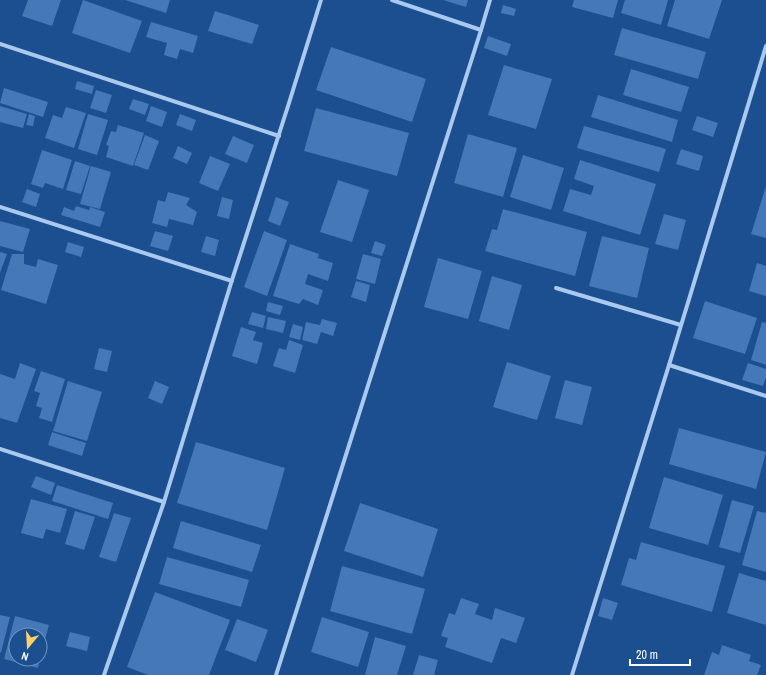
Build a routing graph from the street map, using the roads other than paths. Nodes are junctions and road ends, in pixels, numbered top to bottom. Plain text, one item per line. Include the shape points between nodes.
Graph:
1 (321, 0) edge
2 (392, 0) edge
3 (490, 0) edge
4 (481, 30) junction
5 (0, 44) edge
6 (766, 46) edge
7 (279, 136) junction
8 (0, 207) edge
9 (232, 281) junction
10 (556, 288) dead end
11 (681, 325) junction
12 (669, 365) junction
13 (766, 396) edge
14 (0, 449) edge
15 (164, 502) junction
16 (104, 675) edge
17 (276, 675) edge
18 (572, 675) edge

1 - 7 street
2 - 4 street
3 - 4 street
4 - 17 street
5 - 7 street
6 - 11 street
7 - 9 street
8 - 9 street
9 - 15 street
10 - 11 street
11 - 12 street
12 - 13 street
12 - 18 street
14 - 15 street
15 - 16 street

